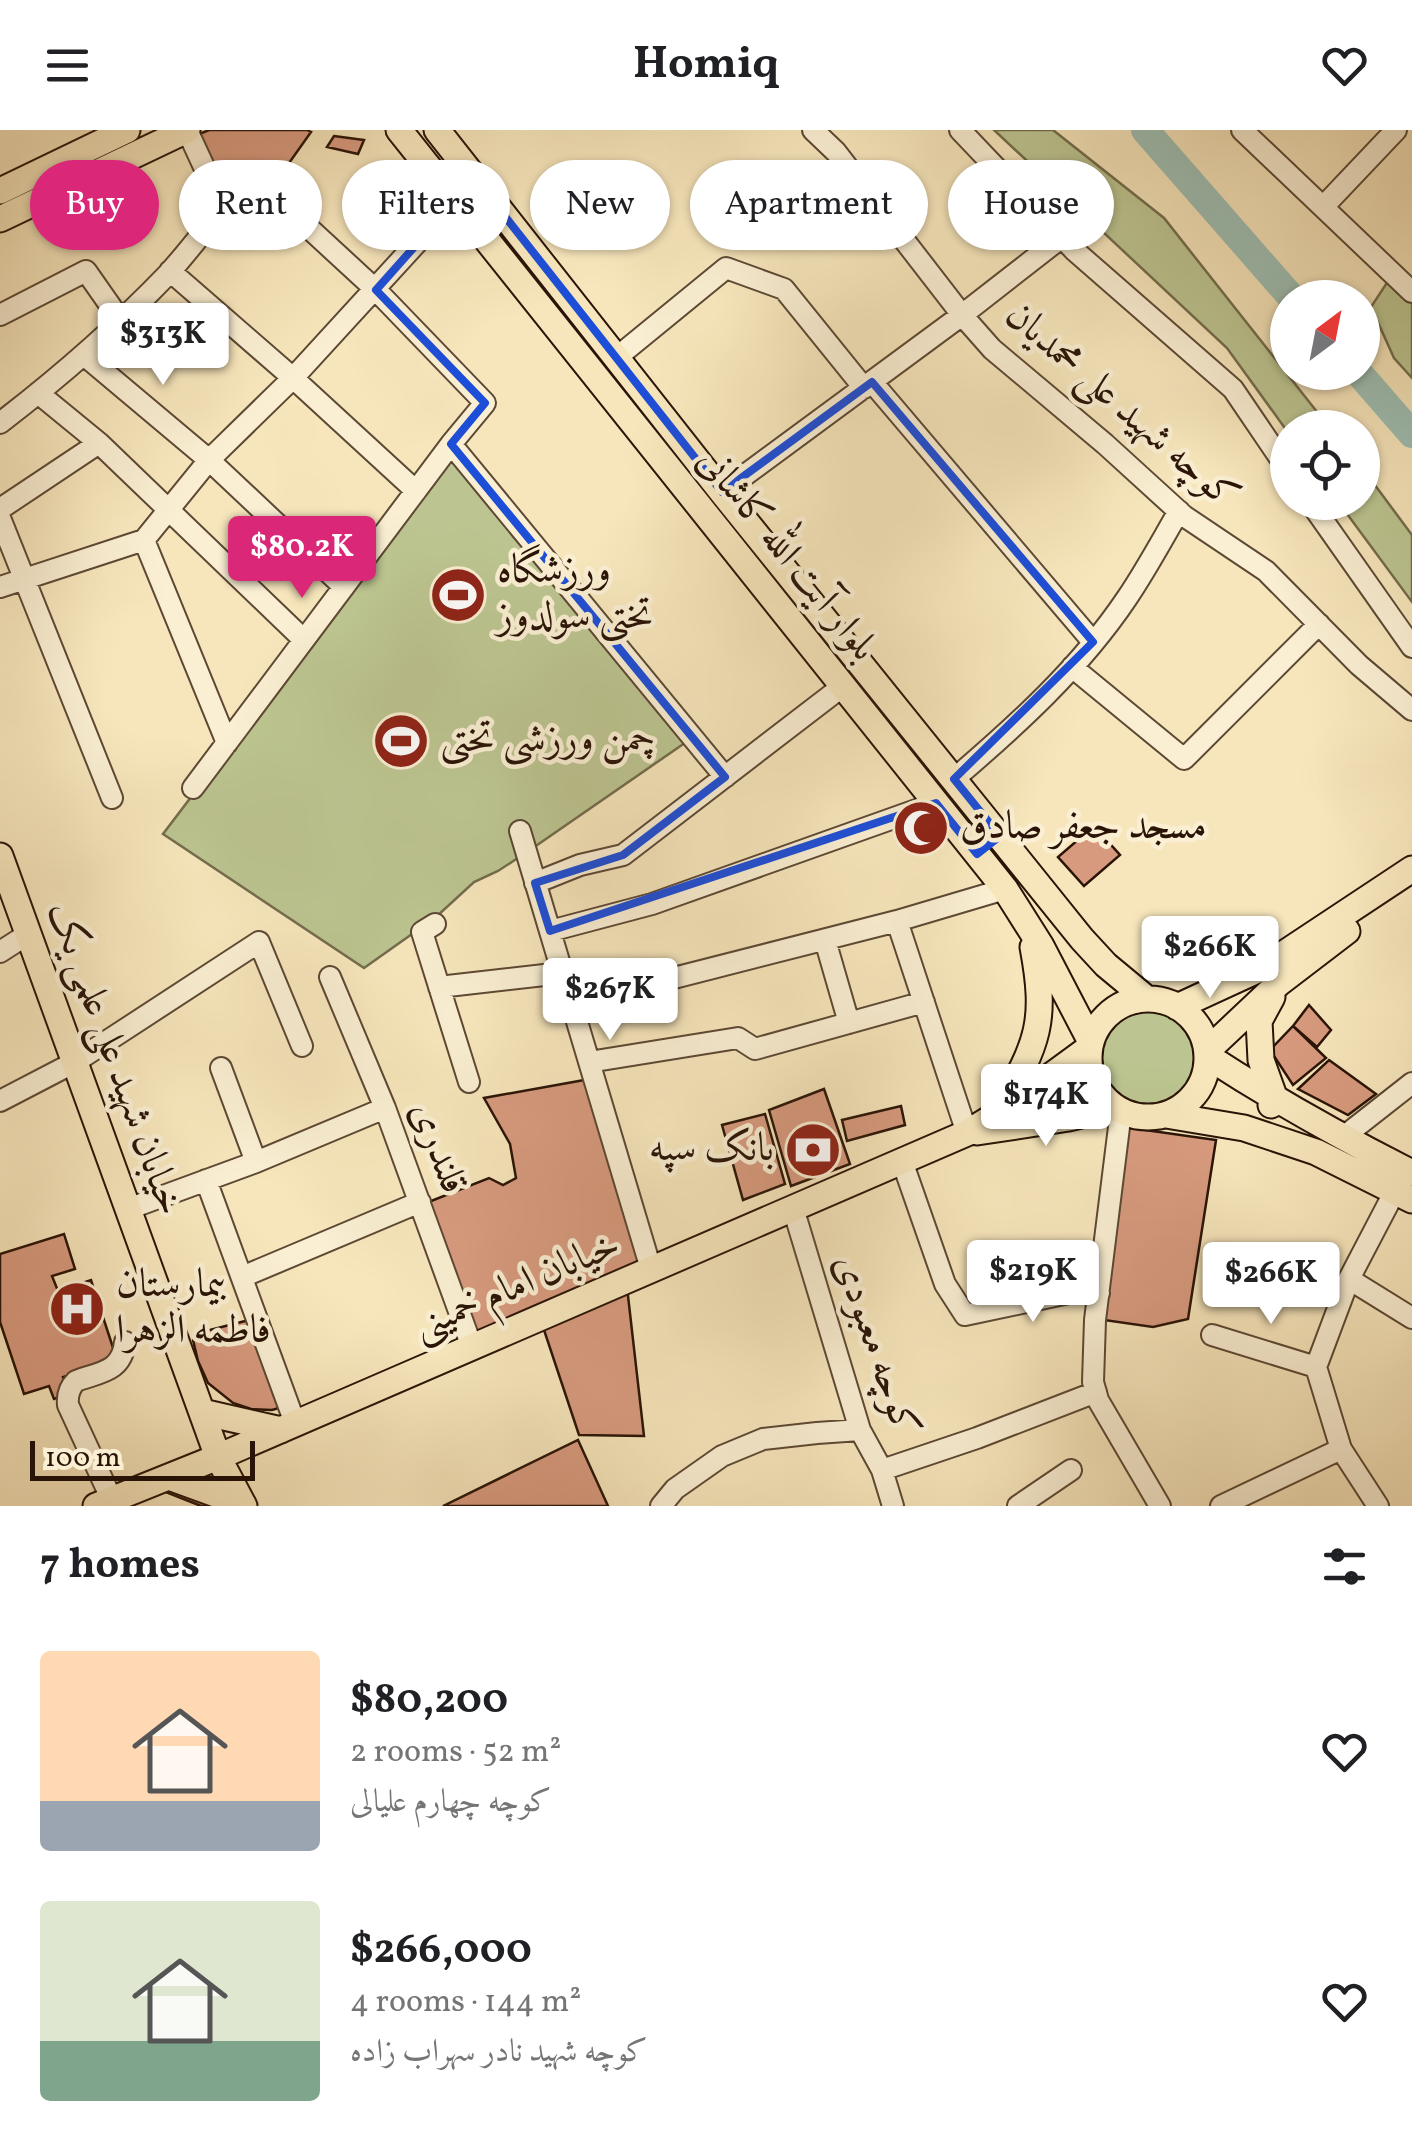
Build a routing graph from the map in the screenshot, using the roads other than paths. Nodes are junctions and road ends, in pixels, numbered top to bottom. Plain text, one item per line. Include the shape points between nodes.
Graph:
1 (187, 130) edge
2 (399, 130) edge
3 (436, 130) edge
4 (812, 130) edge
5 (960, 130) edge
6 (1242, 130) edge
7 (1396, 130) edge
8 (115, 133) edge
9 (424, 160) edge
10 (460, 160) edge
11 (988, 160) edge
12 (0, 192) edge
13 (1323, 207) junction
14 (0, 220) edge
15 (510, 223) edge
16 (322, 240) edge
17 (412, 250) edge
18 (496, 250) edge
19 (1046, 250) edge
20 (1075, 250) edge
21 (170, 271) junction
22 (376, 290) junction
23 (1412, 292) edge
24 (0, 315) edge
25 (962, 315) junction
26 (121, 322) junction
27 (84, 355) junction
28 (616, 358) junction
29 (293, 378) junction
30 (868, 385) junction
31 (38, 394) junction
32 (0, 422) edge
33 (99, 443) junction
34 (451, 444) junction
35 (1270, 444) edge
36 (209, 460) junction
37 (416, 491) junction
38 (722, 492) junction
39 (0, 509) edge
40 (168, 509) junction
41 (1179, 511) junction
42 (0, 518) edge
43 (1323, 520) edge
44 (144, 540) junction
45 (24, 578) junction
46 (0, 587) edge
47 (344, 587) junction
48 (1319, 624) junction
49 (304, 640) junction
50 (1092, 642) junction
51 (1412, 647) edge
52 (1072, 668) junction
53 (843, 686) junction
54 (1412, 710) edge
55 (227, 744) junction
56 (725, 777) junction
57 (954, 779) junction
58 (193, 788) dead end
59 (112, 798) dead end
60 (936, 803) junction
61 (520, 831) dead end
62 (1000, 836) junction
63 (976, 854) junction
64 (0, 856) edge
65 (1412, 869) edge
66 (535, 883) junction
67 (1412, 889) edge
68 (1005, 890) junction
69 (897, 921) junction
70 (435, 924) dead end
71 (1029, 927) junction
72 (550, 931) junction
73 (28, 934) junction
74 (825, 940) junction
75 (0, 952) edge
76 (562, 973) junction
77 (1246, 976) junction
78 (330, 977) dead end
79 (1279, 984) junction
80 (439, 987) junction
81 (1147, 999) junction
82 (924, 1002) junction
83 (572, 1004) junction
84 (1176, 1006) junction
85 (1251, 1011) junction
86 (849, 1023) junction
87 (1090, 1045) junction
88 (302, 1046) dead end
89 (1207, 1054) junction
90 (75, 1062) junction
91 (589, 1062) junction
92 (221, 1068) dead end
93 (469, 1082) dead end
94 (1412, 1083) edge
95 (1274, 1100) junction
96 (0, 1101) edge
97 (385, 1108) junction
98 (1118, 1109) junction
99 (997, 1114) junction
100 (1166, 1115) junction
101 (966, 1133) junction
102 (1263, 1134) junction
103 (1342, 1138) junction
104 (902, 1161) junction
105 (256, 1162) junction
106 (206, 1180) junction
107 (1406, 1188) edge
108 (420, 1202) junction
109 (793, 1208) junction
110 (128, 1209) junction
111 (651, 1270) junction
112 (242, 1277) junction
113 (1350, 1279) junction
114 (1099, 1293) junction
115 (1412, 1318) edge
116 (1212, 1335) dead end
117 (125, 1342) dead end
118 (472, 1347) junction
119 (1316, 1367) junction
120 (1096, 1392) junction
121 (202, 1412) junction
122 (288, 1427) junction
123 (860, 1430) junction
124 (1340, 1449) junction
125 (218, 1457) junction
126 (1072, 1470) dead end
127 (169, 1477) junction
128 (676, 1488) junction
129 (885, 1493) edge
130 (1261, 1498) edge
131 (103, 1502) edge
132 (244, 1505) edge
133 (661, 1506) edge
134 (690, 1506) edge
135 (1018, 1506) edge
136 (1160, 1506) edge
137 (1221, 1506) edge
138 (1378, 1506) edge

1 - 14 main road
1 - 21 street via 222,208
2 - 9 main road, بلوار آیت الله کاشانی
3 - 10 main road, بلوار آیت الله کاشانی
4 - 25 street
5 - 11 street
6 - 13 street
7 - 13 street
8 - 12 main road
13 - 23 street
15 - 28 main road, بلوار آیت الله کاشانی
16 - 22 street
17 - 22 street
18 - 53 main road, بلوار آیت الله کاشانی
19 - 25 street
20 - 35 street via 1232,390
21 - 26 street
21 - 29 street
22 - 29 street
22 - 34 street via 485,403
24 - 26 street via 86,271
25 - 30 street, کوچه شهید علی محمدیان
25 - 41 street, کوچه شهید علی محمدیان
26 - 27 street
27 - 31 street
27 - 36 street
28 - 30 street via 726,268 784,289
28 - 38 main road, بلوار آیت الله کاشانی
29 - 36 street
29 - 37 street
30 - 38 street, کوچه شهید علی محمدیان
30 - 50 street
31 - 32 street
31 - 33 street
33 - 39 street
33 - 40 street
34 - 37 street
34 - 56 street
36 - 40 street
36 - 47 street
37 - 47 street
38 - 57 main road, بلوار آیت الله کاشانی
40 - 44 street
40 - 49 street
41 - 48 street, کوچه شهید علی محمدیان via 1266,571
41 - 50 street via 1126,600
42 - 45 street
43 - 51 street
44 - 45 street
44 - 55 street
45 - 46 street
45 - 59 street
47 - 49 street
48 - 52 street via 1184,759
48 - 54 street, کوچه شهید علی محمدیان
49 - 55 street
50 - 52 street
52 - 57 street
53 - 56 street
53 - 60 main road, بلوار آیت الله کاشانی
55 - 58 street
56 - 66 street via 623,855
57 - 62 main road, بلوار آیت الله کاشانی
60 - 63 main road, بلوار آیت الله کاشانی
60 - 72 street via 652,904
61 - 66 street
62 - 63 main road
62 - 81 main road, بلوار آیت الله کاشانی via 1106,965
63 - 68 main road, بلوار آیت الله کاشانی
64 - 73 main road, خیابان شهید علی علمی یک
65 - 77 main road
66 - 72 street
67 - 79 main road
68 - 69 street
68 - 71 main road, بلوار آیت الله کاشانی
69 - 74 street
69 - 82 street
70 - 80 street via 422,932
71 - 87 main road, بلوار آیت الله کاشانی
71 - 99 main road via 1040,1013 1036,1038
72 - 76 street
73 - 75 street
73 - 90 main road, خیابان شهید علی علمی یک
74 - 83 street
74 - 86 street
76 - 80 street
76 - 83 street
77 - 84 main road
77 - 85 main road via 1238,998
78 - 97 street, قلندری
79 - 85 main road
79 - 95 main road via 1259,1021 1261,1060
80 - 93 street
81 - 84 main road
81 - 87 main road via 1106,1016
82 - 86 street
82 - 101 street
83 - 91 street
84 - 89 main road via 1197,1025
85 - 89 main road
86 - 91 street via 755,1049 738,1038
87 - 98 main road via 1091,1075
87 - 99 main road
88 - 90 street via 259,942
89 - 95 main road
89 - 100 main road via 1192,1098
90 - 96 street
90 - 110 main road, خیابان شهید علی علمی یک
91 - 111 street
92 - 105 street
94 - 103 street
95 - 102 main road
95 - 103 main road
97 - 105 street
97 - 108 street, قلندری
98 - 100 main road
98 - 101 main road
98 - 114 street
99 - 101 main road
100 - 102 main road
101 - 104 main road, خیابان امام خمینی
102 - 107 main road
103 - 107 main road
104 - 109 main road, خیابان امام خمینی
104 - 114 street via 945,1284 964,1315 1078,1291
105 - 106 street
106 - 110 street
106 - 112 street
107 - 113 street
108 - 112 street
108 - 118 street, قلندری
109 - 111 main road, خیابان امام خمینی
109 - 123 street, کوچه معبودی
110 - 121 main road, خیابان شهید علی علمی یک
111 - 118 main road, خیابان امام خمینی
112 - 122 street
113 - 115 street
113 - 119 street
114 - 120 street
116 - 119 street
117 - 131 street via 116,1366 76,1382 67,1399
118 - 122 main road, خیابان امام خمینی
119 - 124 street
120 - 129 street via 977,1438
120 - 136 street
121 - 122 main road
121 - 125 main road, خیابان شهید علی علمی یک
122 - 125 main road, خیابان امام خمینی
123 - 128 street via 763,1440 722,1456
123 - 129 street, کوچه معبودی
124 - 130 street
124 - 138 street
125 - 127 main road, خیابان امام خمینی
125 - 132 main road, خیابان شهید علی علمی یک
126 - 135 street
127 - 131 main road, خیابان امام خمینی
127 - 132 main road
128 - 133 street
128 - 134 street
130 - 137 street

